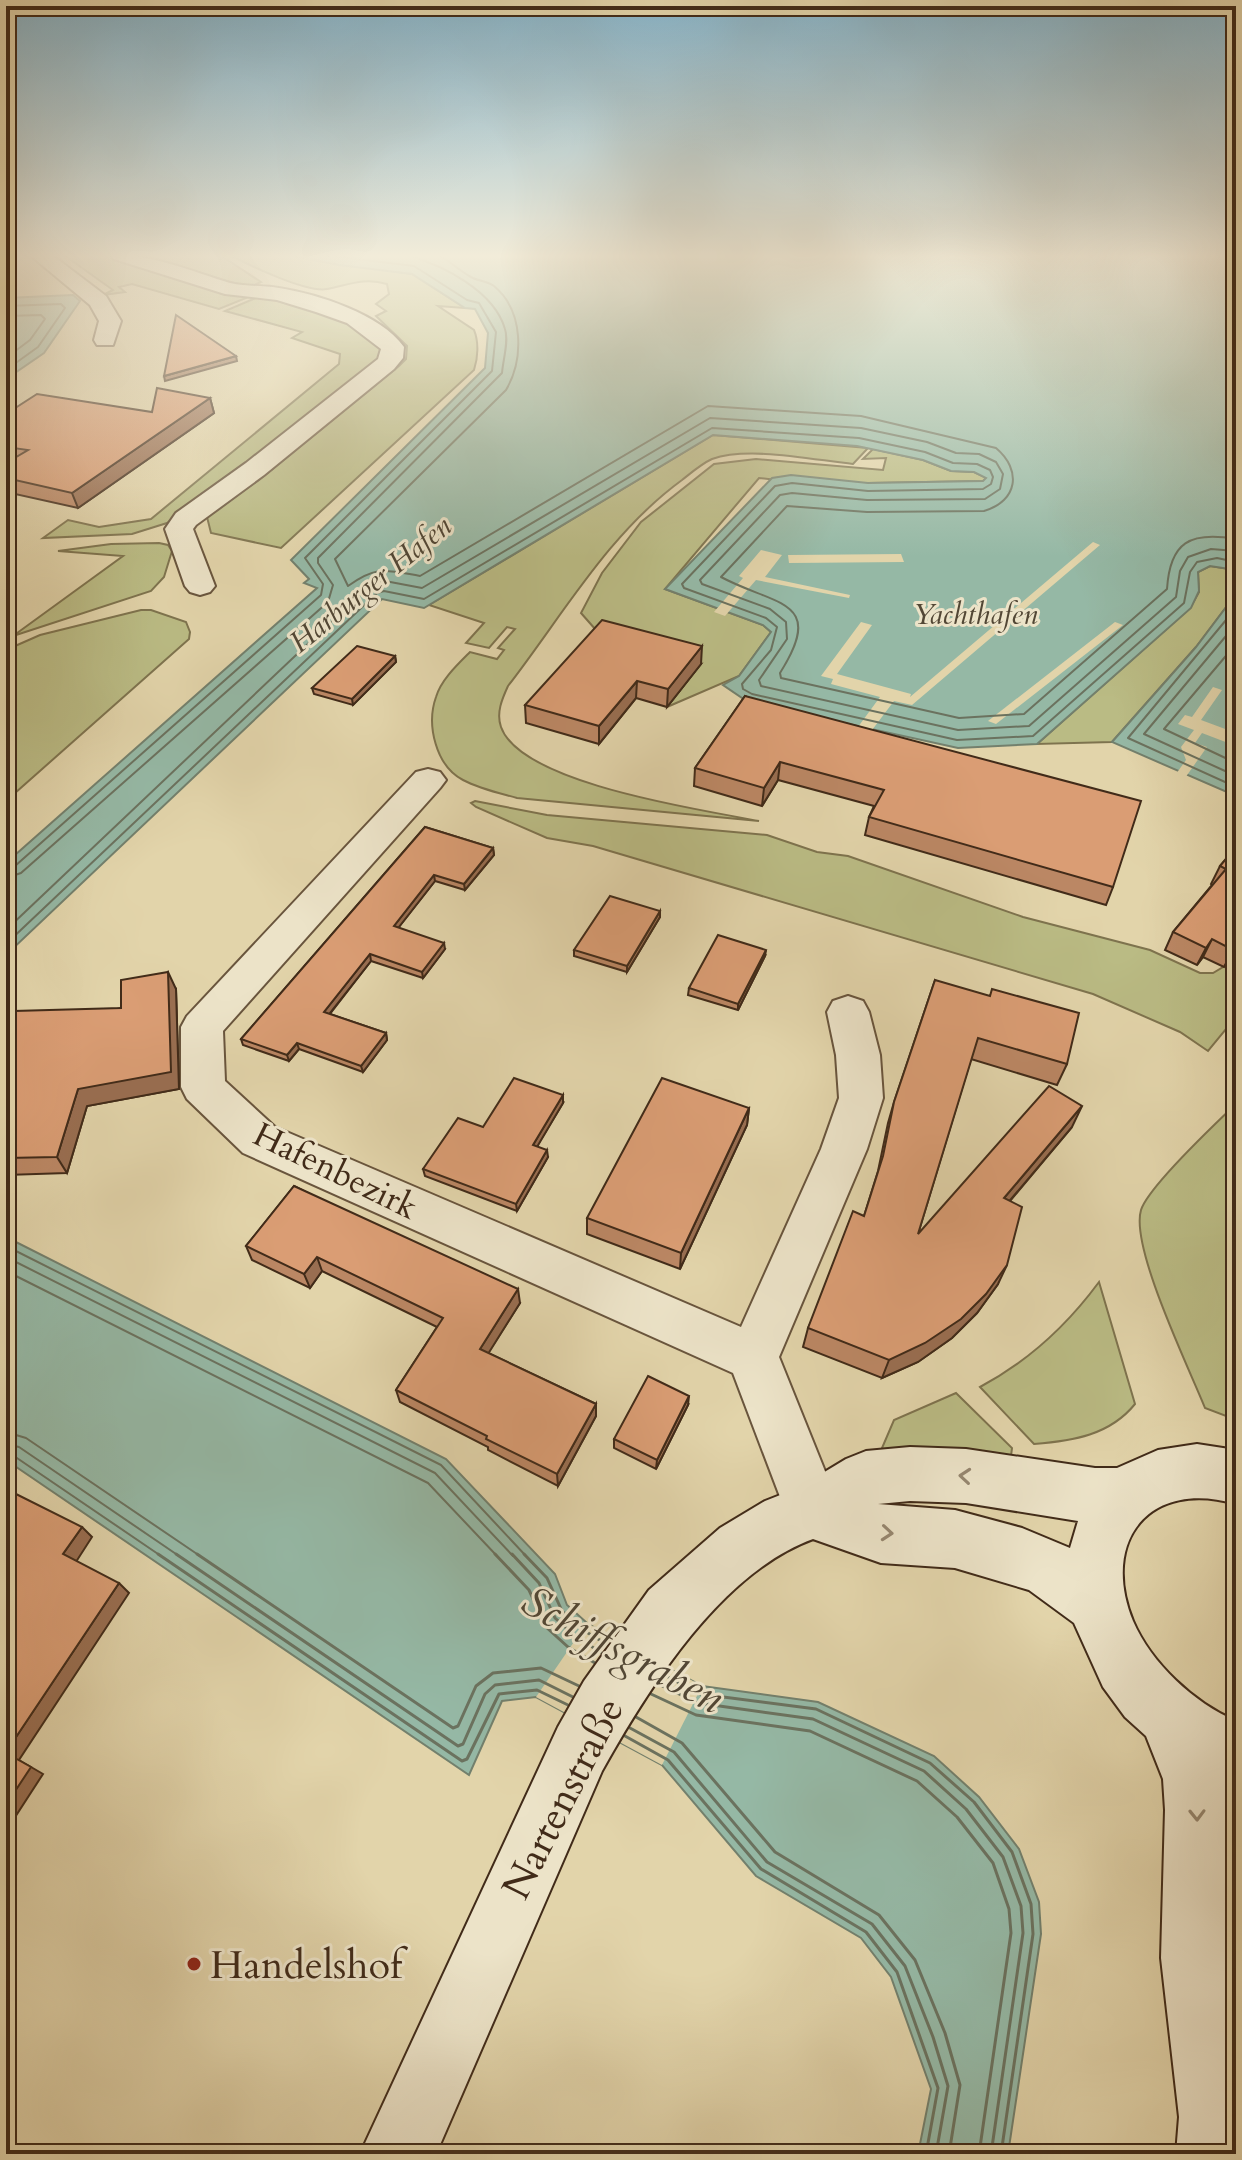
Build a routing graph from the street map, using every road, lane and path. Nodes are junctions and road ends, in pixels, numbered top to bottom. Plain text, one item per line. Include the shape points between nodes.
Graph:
1 (392, 356) edge
2 (200, 586) dead end
3 (428, 780) dead end
4 (848, 1012) dead end
5 (753, 1357) junction
6 (1234, 1474) edge
7 (1126, 1496) junction
8 (813, 1511) junction
9 (1098, 1604) junction
10 (1169, 1714) junction
11 (1236, 1753) edge
12 (1222, 2107) edge
13 (398, 2154) edge

1 - 2 street via 186,519 179,529
3 - 5 street, Hafenbezirk via 202,1027 203,1087 259,1140
4 - 5 street via 861,1098
5 - 8 street
6 - 7 street via 1165,1475
7 -> 8 street, Nartenstraße via 910,1474 866,1478
7 - 9 street via 1098,1541
8 -> 9 street via 881,1534 955,1539 1022,1557 1050,1569
8 - 13 street, Nartenstraße via 740,1548 670,1611 639,1653 548,1816
9 - 10 street via 1123,1664
10 - 11 street
10 -> 12 street via 1195,1779 1196,1958

